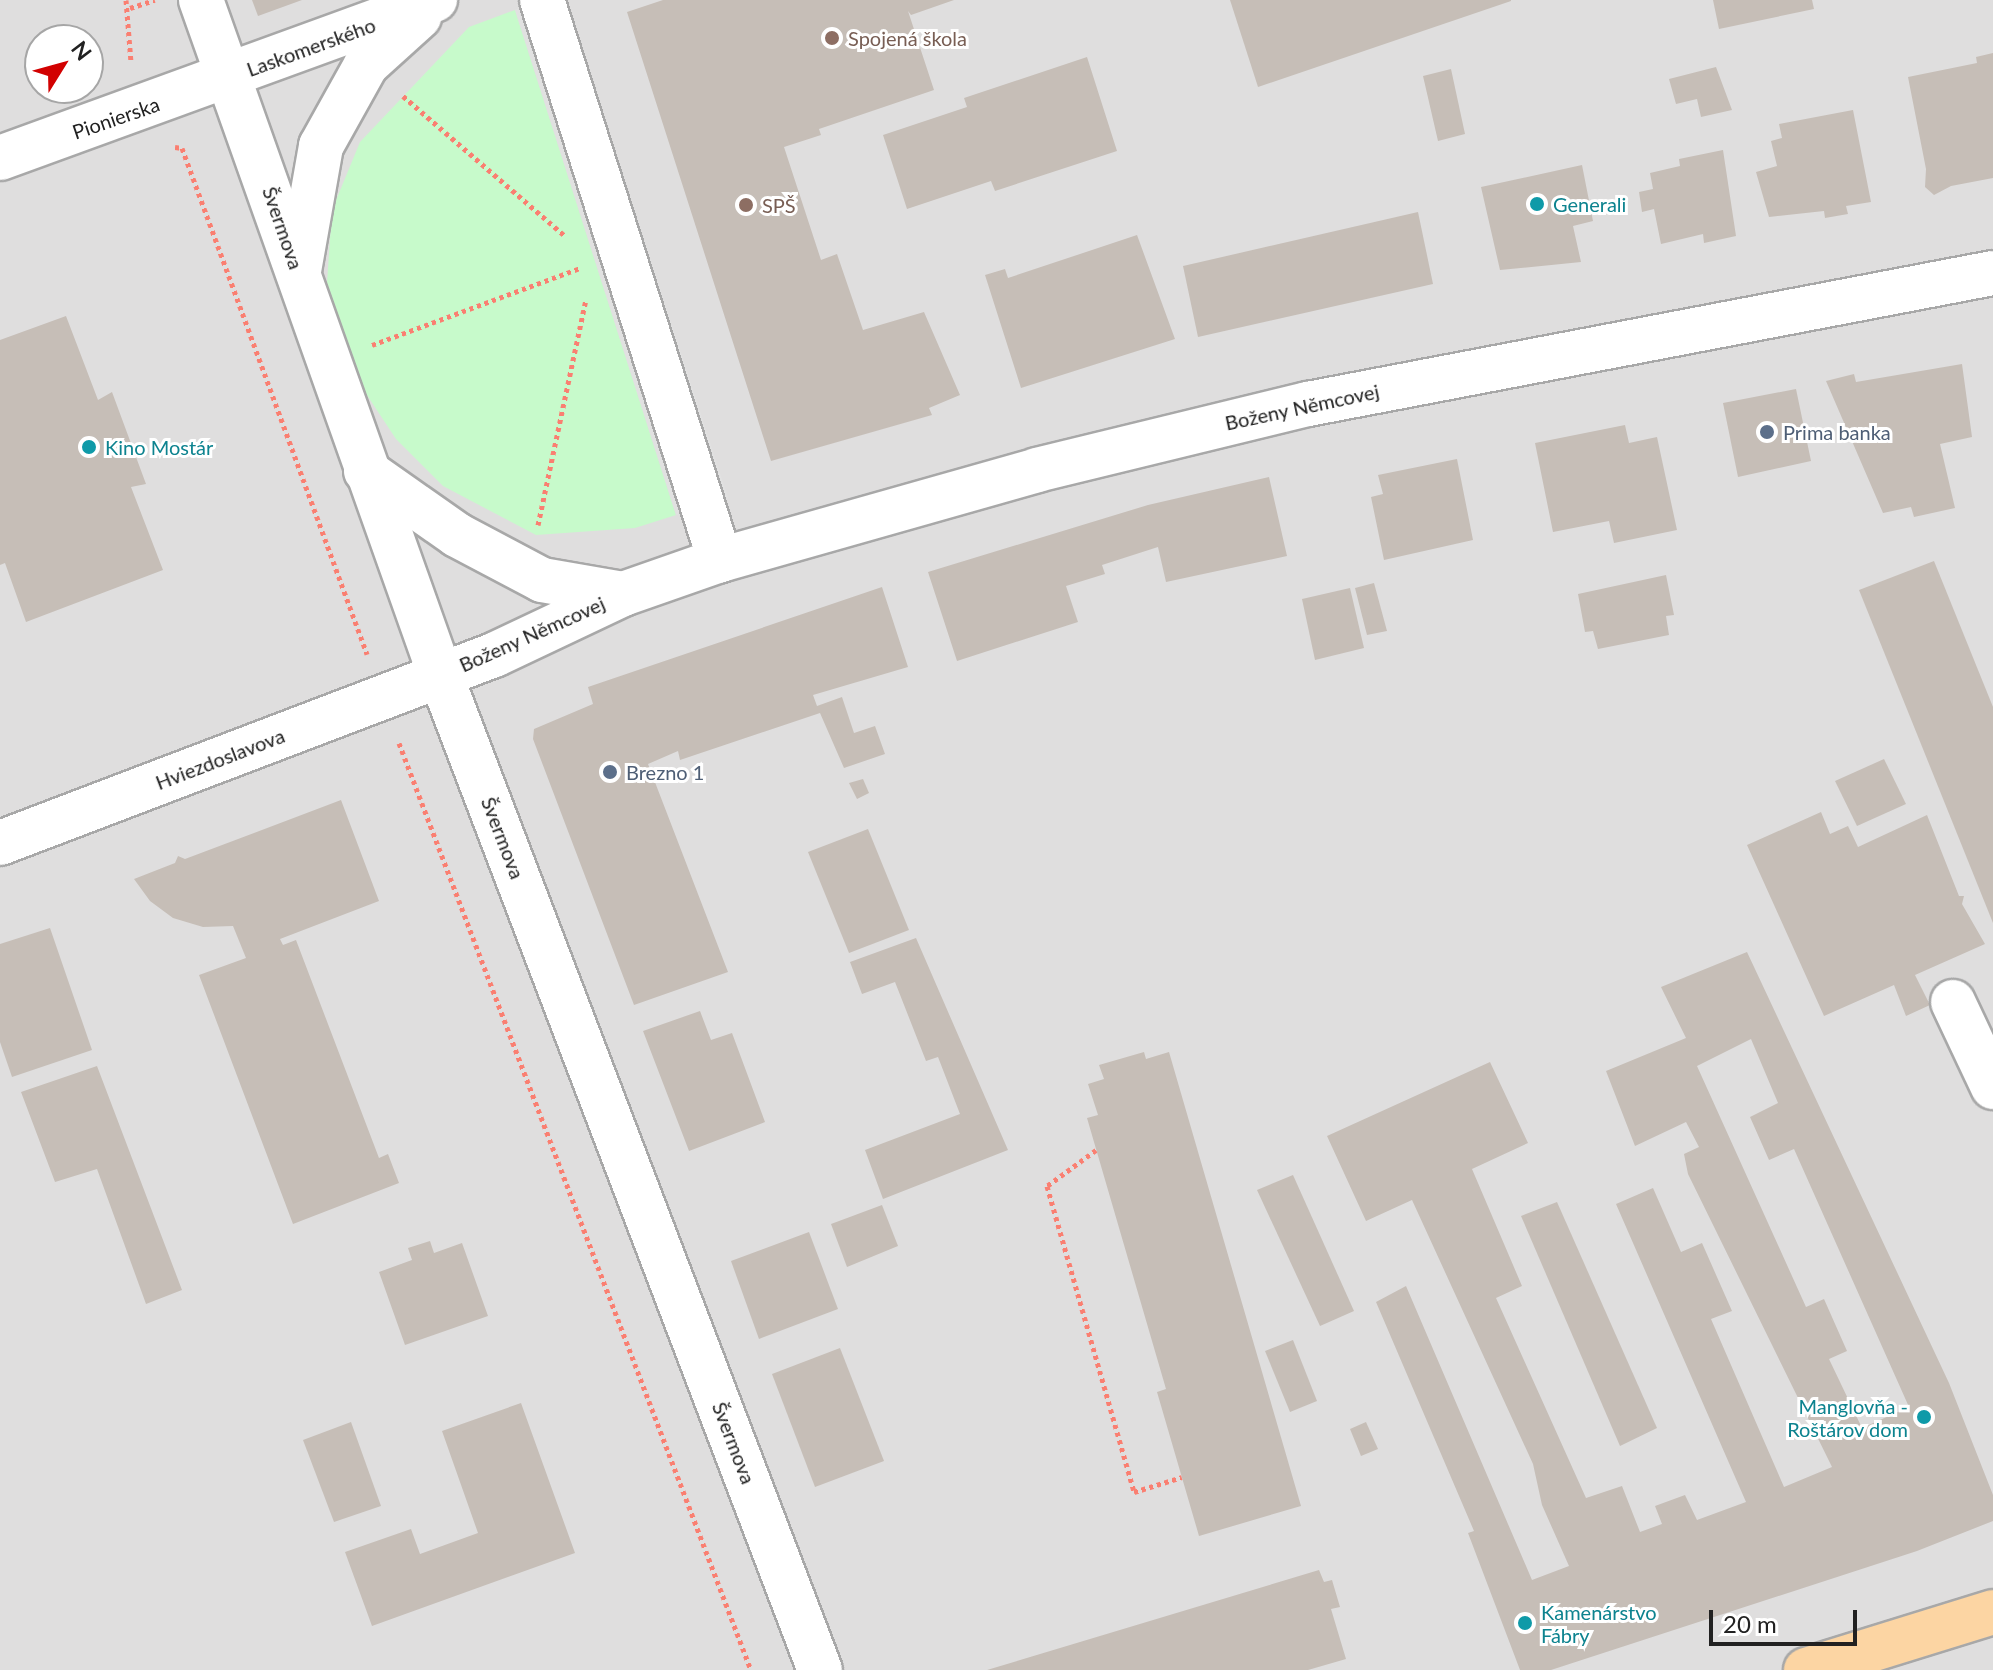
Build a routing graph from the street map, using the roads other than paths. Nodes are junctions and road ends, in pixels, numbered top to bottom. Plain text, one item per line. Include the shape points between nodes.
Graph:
1 (201, 0) edge
2 (437, 0) edge
3 (542, 0) edge
4 (231, 76) junction
5 (0, 158) edge
6 (298, 273) junction
7 (1993, 273) edge
8 (366, 471) junction
9 (720, 560) junction
10 (623, 594) junction
11 (440, 674) junction
12 (0, 843) edge
13 (1953, 1002) dead end
14 (1993, 1087) edge
15 (1993, 1612) edge
16 (820, 1670) edge
17 (1806, 1670) edge

1 - 4 street, Švermova
2 - 4 street, Laskomerského
2 - 6 street, Laskomerského via 366,65 321,146
3 - 9 street via 608,259
4 - 5 street, Pionierska
4 - 6 street, Švermova
6 - 8 street, Švermova
7 - 9 street, Boženy Němcovej via 1308,404 1037,470
8 - 10 street, Boženy Němcovej via 457,535 542,580
8 - 11 street, Švermova
9 - 10 street, Boženy Němcovej
10 - 11 street, Boženy Němcovej via 494,655
11 - 12 street, Hviezdoslavova
11 - 16 street, Švermova
13 - 14 street
15 - 17 main road

